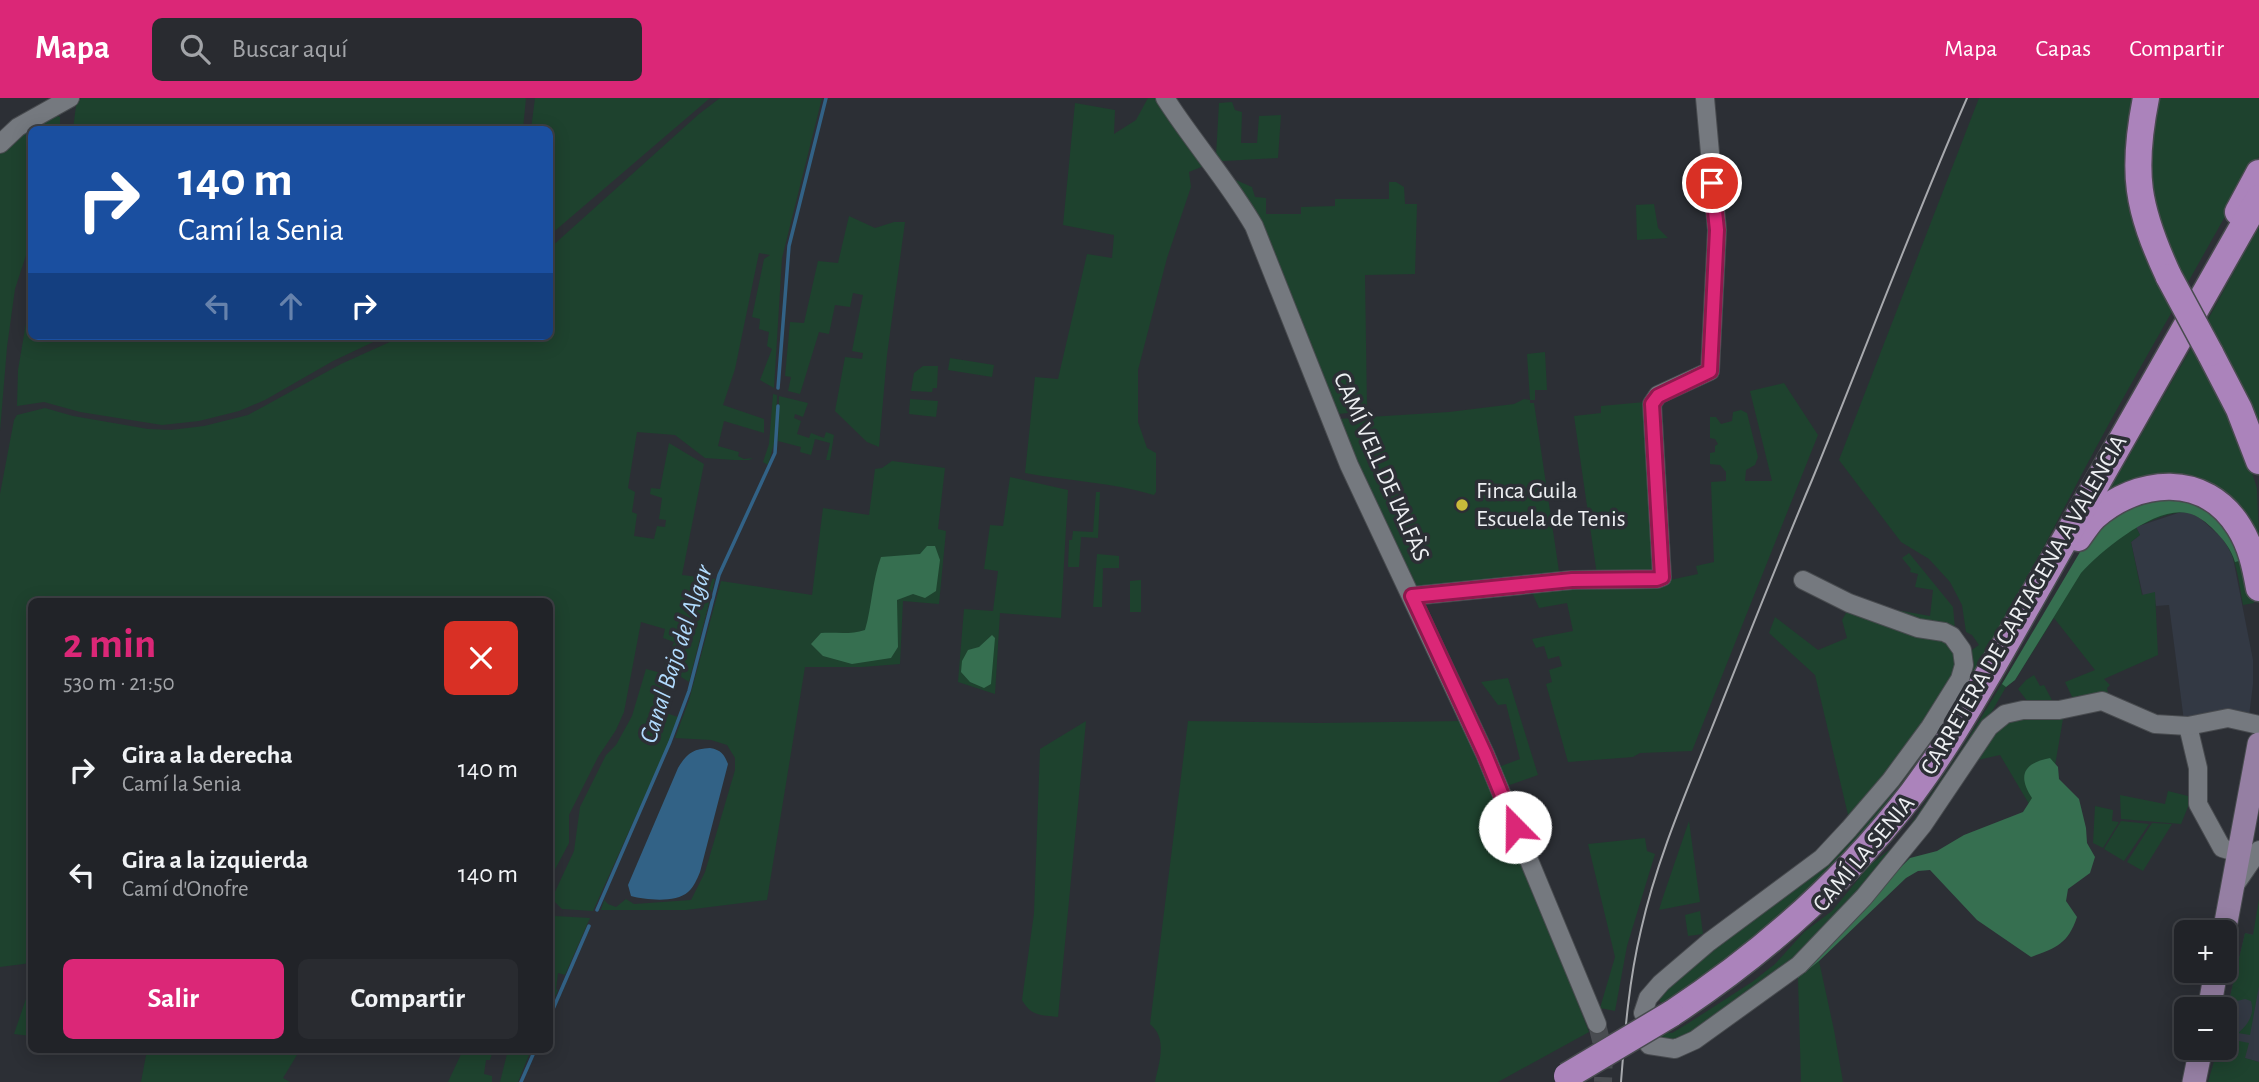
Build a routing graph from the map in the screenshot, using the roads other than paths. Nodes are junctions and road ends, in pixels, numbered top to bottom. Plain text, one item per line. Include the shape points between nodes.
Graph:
1 (70, 98) edge
2 (1165, 98) edge
3 (1705, 98) edge
4 (2146, 98) edge
5 (0, 144) edge
6 (2259, 173) edge
7 (2259, 198) edge
8 (2115, 451) junction
9 (2259, 461) edge
10 (1803, 580) dead end
11 (2259, 588) edge
12 (1412, 596) junction
13 (1960, 722) junction
14 (2259, 725) edge
15 (2188, 726) junction
16 (2259, 744) edge
17 (2249, 852) edge
18 (2227, 920) edge
19 (1643, 1013) dead end
20 (1597, 1024) tunnel mouth
21 (1649, 1045) dead end
22 (2199, 1060) edge
23 (1562, 1079) edge
24 (2194, 1082) edge

1 - 5 street via 18,127
2 - 12 street, CAMÍ VELL DE L'ALFÀS via 1254,226 1349,465
3 - 12 street via 1717,230 1710,371 1658,396 1652,404 1662,577 1572,580
4 - 9 highway, bridge via 2138,146 2140,199 2152,240 2239,409
6 - 8 highway via 2152,366
7 - 8 highway, CARRETERA DE CARTAGENA A VALENCIA
8 - 13 highway, CARRETERA DE CARTAGENA A VALENCIA
10 - 19 street, CAMÍ LA SENIA via 1860,607 1952,636 1962,650 1960,679 1891,780 1822,858 1661,983
11 - 13 highway via 2249,547 2223,508 2203,495 2177,487 2134,492 2092,519 2002,668
12 - 20 street, CAMÍ VELL DE L'ALFÀS via 1485,754
13 - 23 highway, CARRETERA DE CARTAGENA A VALENCIA, bridge via 1896,813 1837,880 1751,957 1671,1014
14 - 15 street, CAMÍ LA SENIA via 2228,718
15 - 17 street via 2199,768 2196,796 2200,811 2222,848
15 - 21 street, CAMÍ LA SENIA via 2155,724 2102,701 2004,714 1989,727 1915,835 1799,965 1695,1040 1675,1049
16 - 17 main road
17 - 18 main road via 2233,888
22 - 24 main road

